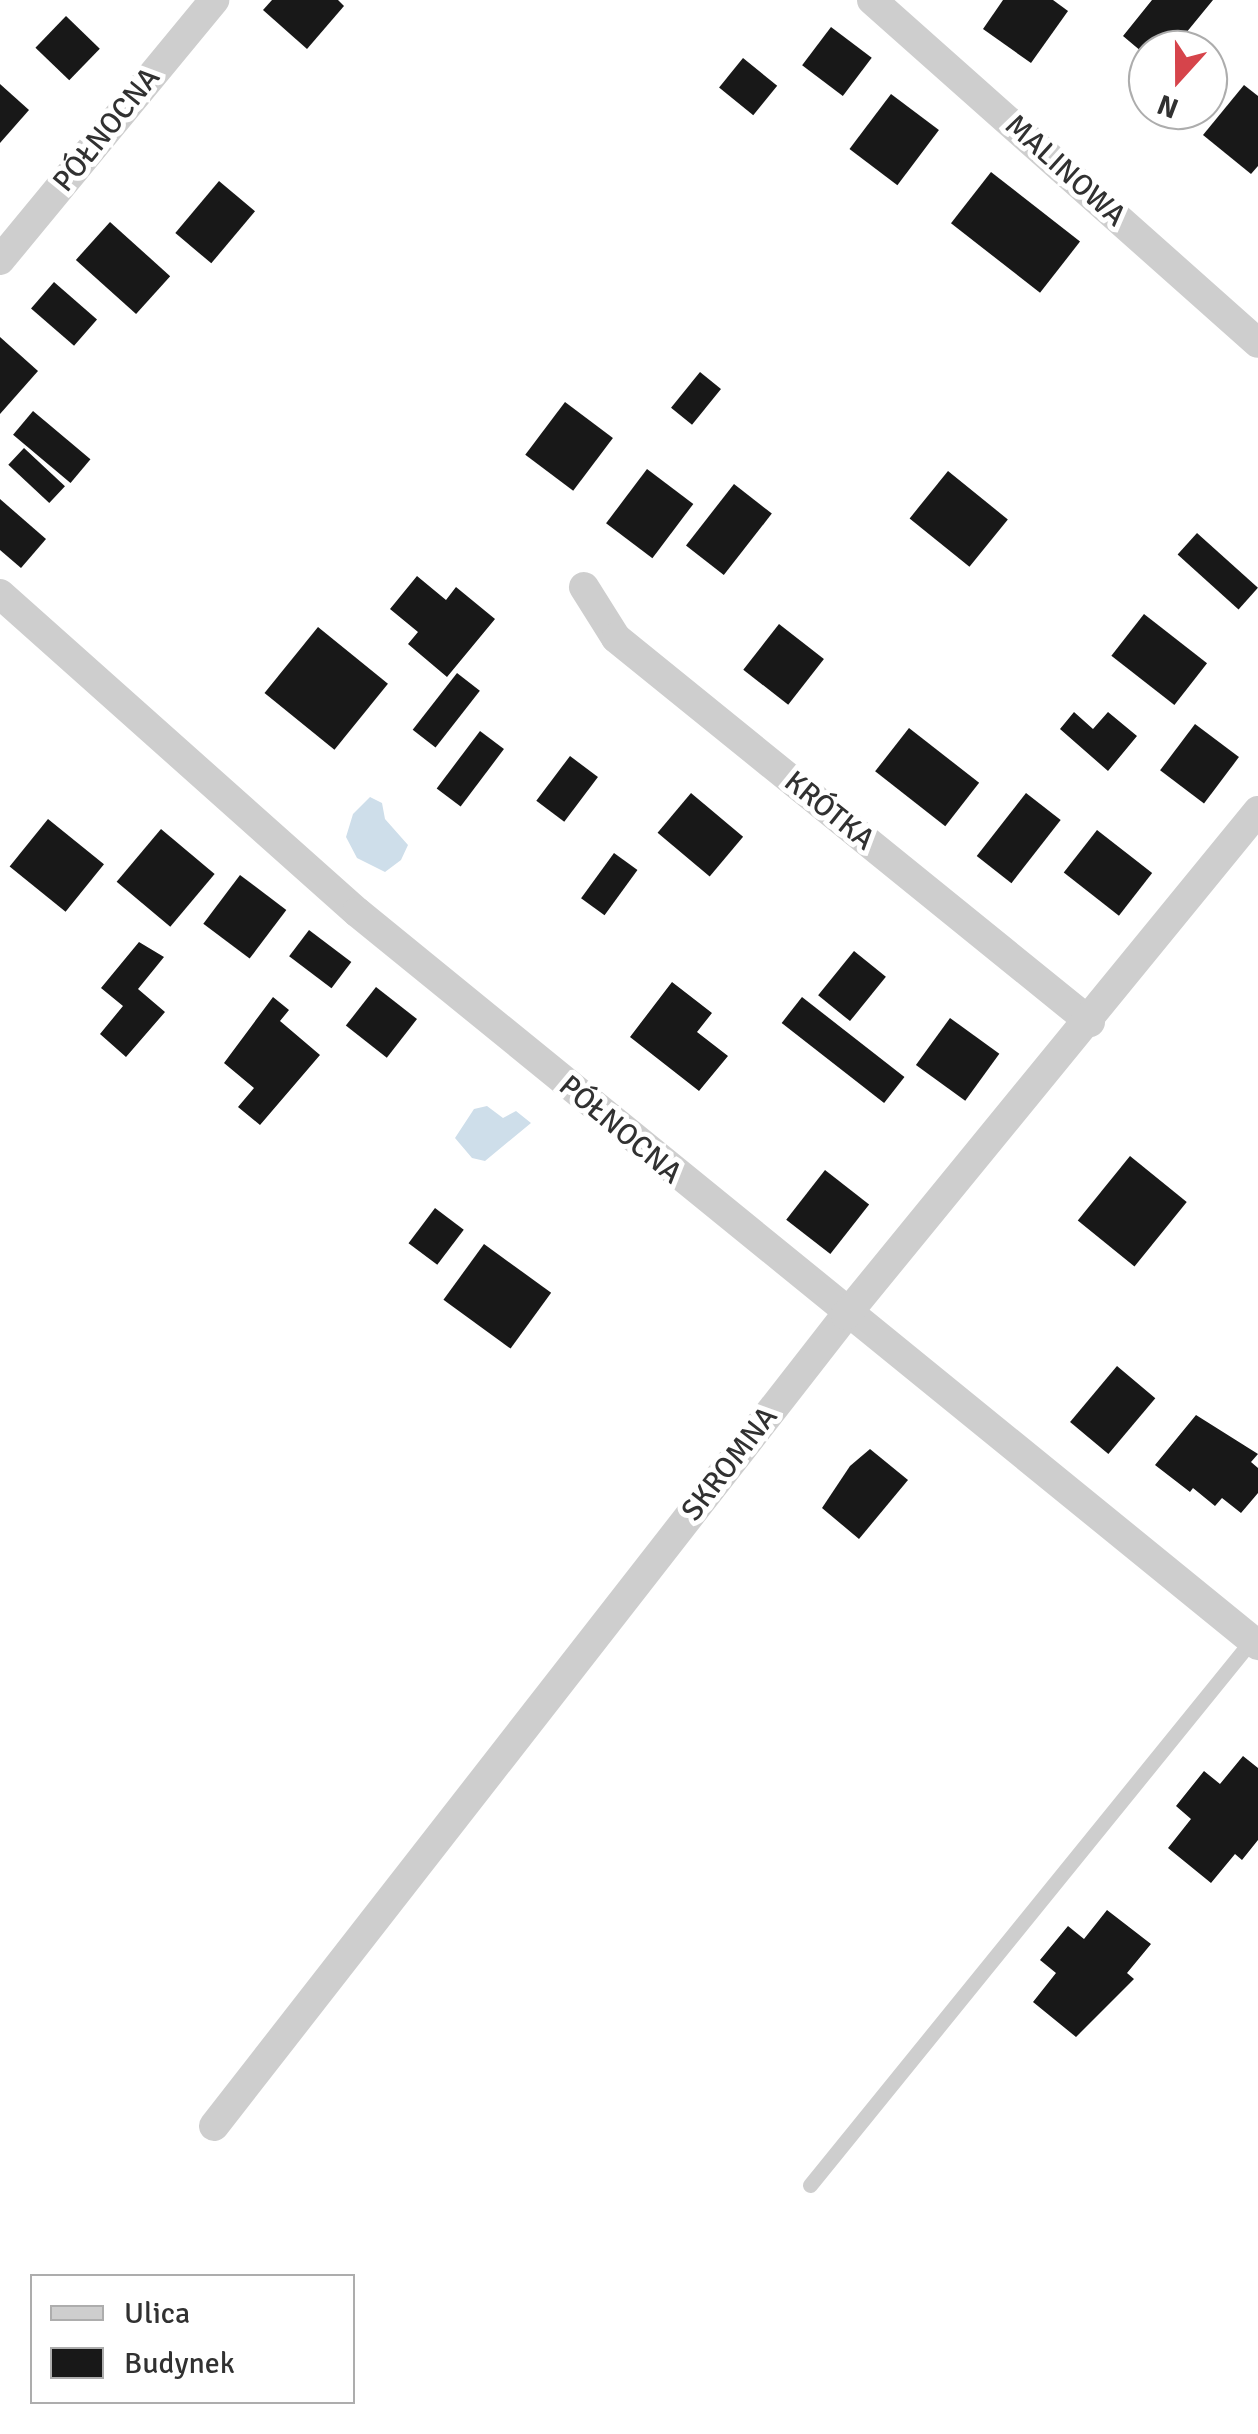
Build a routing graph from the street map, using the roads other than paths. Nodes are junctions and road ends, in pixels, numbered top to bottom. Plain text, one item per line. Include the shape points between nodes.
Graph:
1 (214, 0) edge
2 (872, 0) edge
3 (0, 260) edge
4 (1258, 343) edge
5 (584, 587) dead end
6 (0, 594) edge
7 (1258, 810) edge
8 (1090, 1022) junction
9 (846, 1316) junction
10 (1255, 1642) edge
11 (214, 2126) dead end
12 (810, 2185) dead end

1 - 3 street, PÓŁNOCNA
2 - 4 street, MALINOWA
5 - 8 street, KRÓTKA via 616,638
6 - 9 street, PÓŁNOCNA via 343,900
7 - 8 street, SKROMNA
8 - 9 street, SKROMNA
9 - 10 street, PÓŁNOCNA
9 - 11 street, SKROMNA
10 - 12 lane

